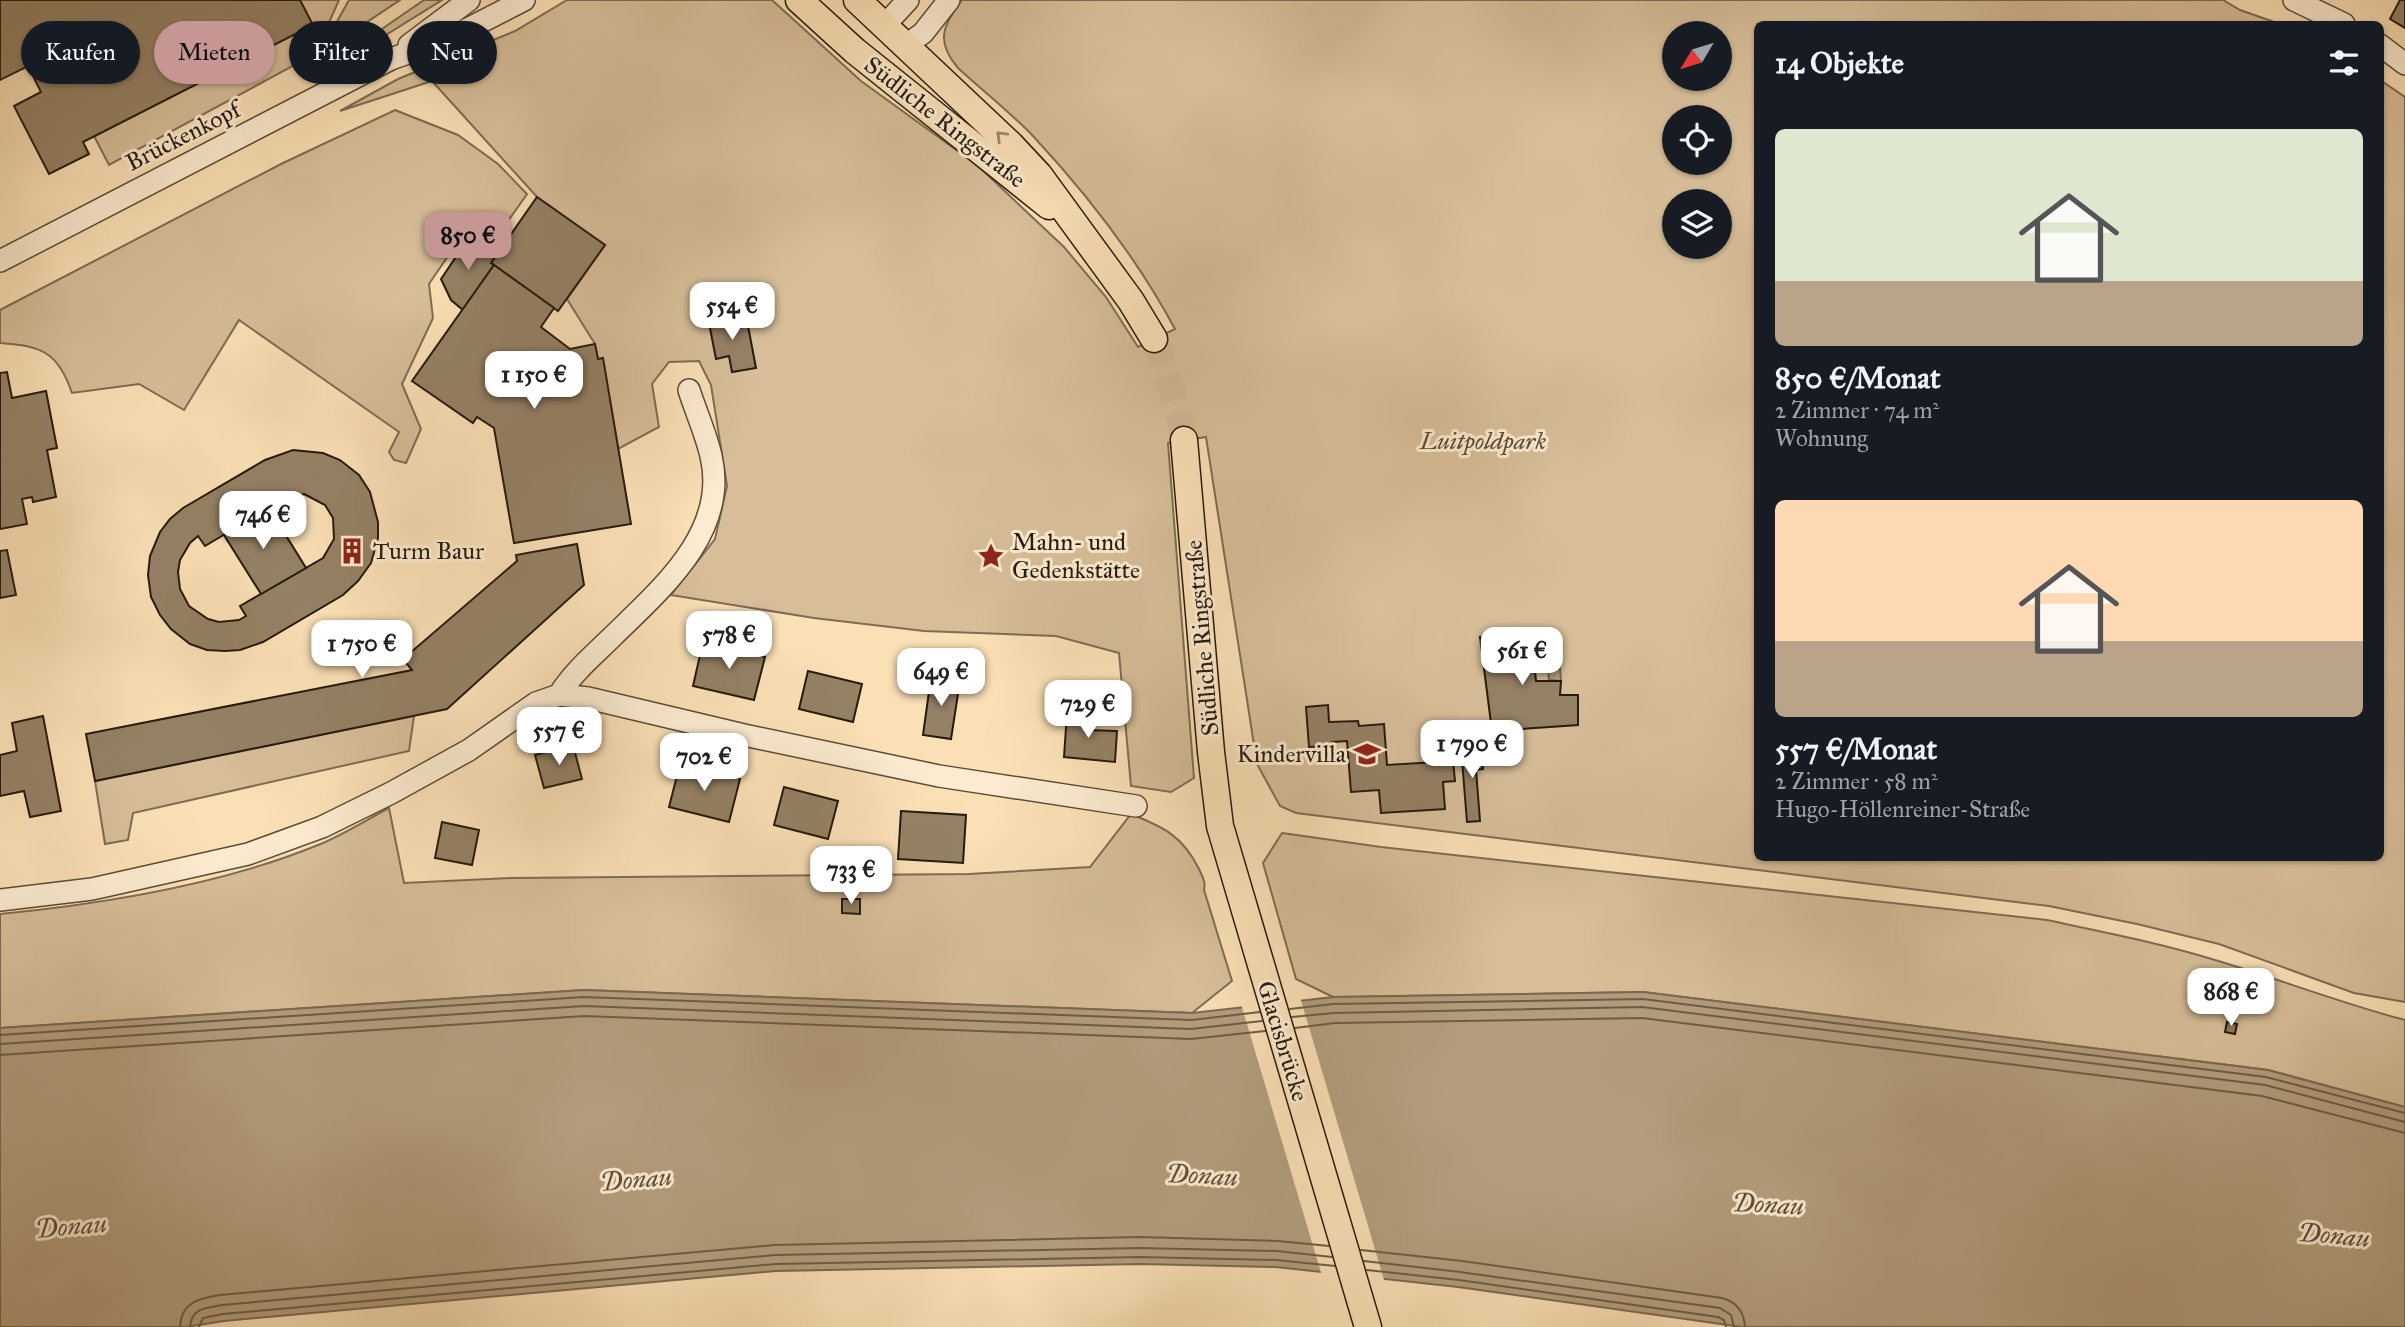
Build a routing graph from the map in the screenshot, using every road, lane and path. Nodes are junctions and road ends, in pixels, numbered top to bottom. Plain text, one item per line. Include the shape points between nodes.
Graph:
1 (468, 0) edge
2 (524, 0) edge
3 (799, 0) edge
4 (857, 0) edge
5 (908, 0) edge
6 (949, 0) edge
7 (2294, 0) edge
8 (2338, 21) edge
9 (884, 26) junction
10 (904, 44) junction
11 (2384, 48) edge
12 (855, 51) junction
13 (393, 57) edge
14 (393, 58) edge
15 (2405, 64) edge
16 (343, 84) edge
17 (902, 88) junction
18 (1091, 245) junction
19 (0, 261) edge
20 (1154, 340) tunnel mouth
21 (689, 390) dead end
22 (1184, 440) tunnel mouth
23 (559, 695) junction
24 (1211, 752) joint
25 (1136, 806) dead end
26 (0, 900) edge
27 (1368, 1327) edge

1 - 13 street, Brückenkopf
2 - 14 street, Brückenkopf via 450,38
3 - 12 main road, Südliche Ringstraße
4 - 9 main road, Südliche Ringstraße
5 - 9 street
6 - 10 street
7 - 8 street
9 - 10 main road via 880,33
10 - 12 main road via 868,54
10 - 17 main road
18 -> 10 main road, Südliche Ringstraße via 1039,175
11 - 15 street
12 - 17 main road, Südliche Ringstraße
16 - 19 street, Brückenkopf
17 - 18 main road, Südliche Ringstraße via 1032,191
18 - 20 main road, Südliche Ringstraße
21 - 23 street via 711,458 714,494 706,521 671,578
22 - 24 main road, Südliche Ringstraße
23 - 25 street via 939,776
23 - 26 street via 536,703 469,750 322,827 248,854 92,889
24 - 27 main road, Glacisbrücke via 1220,826

